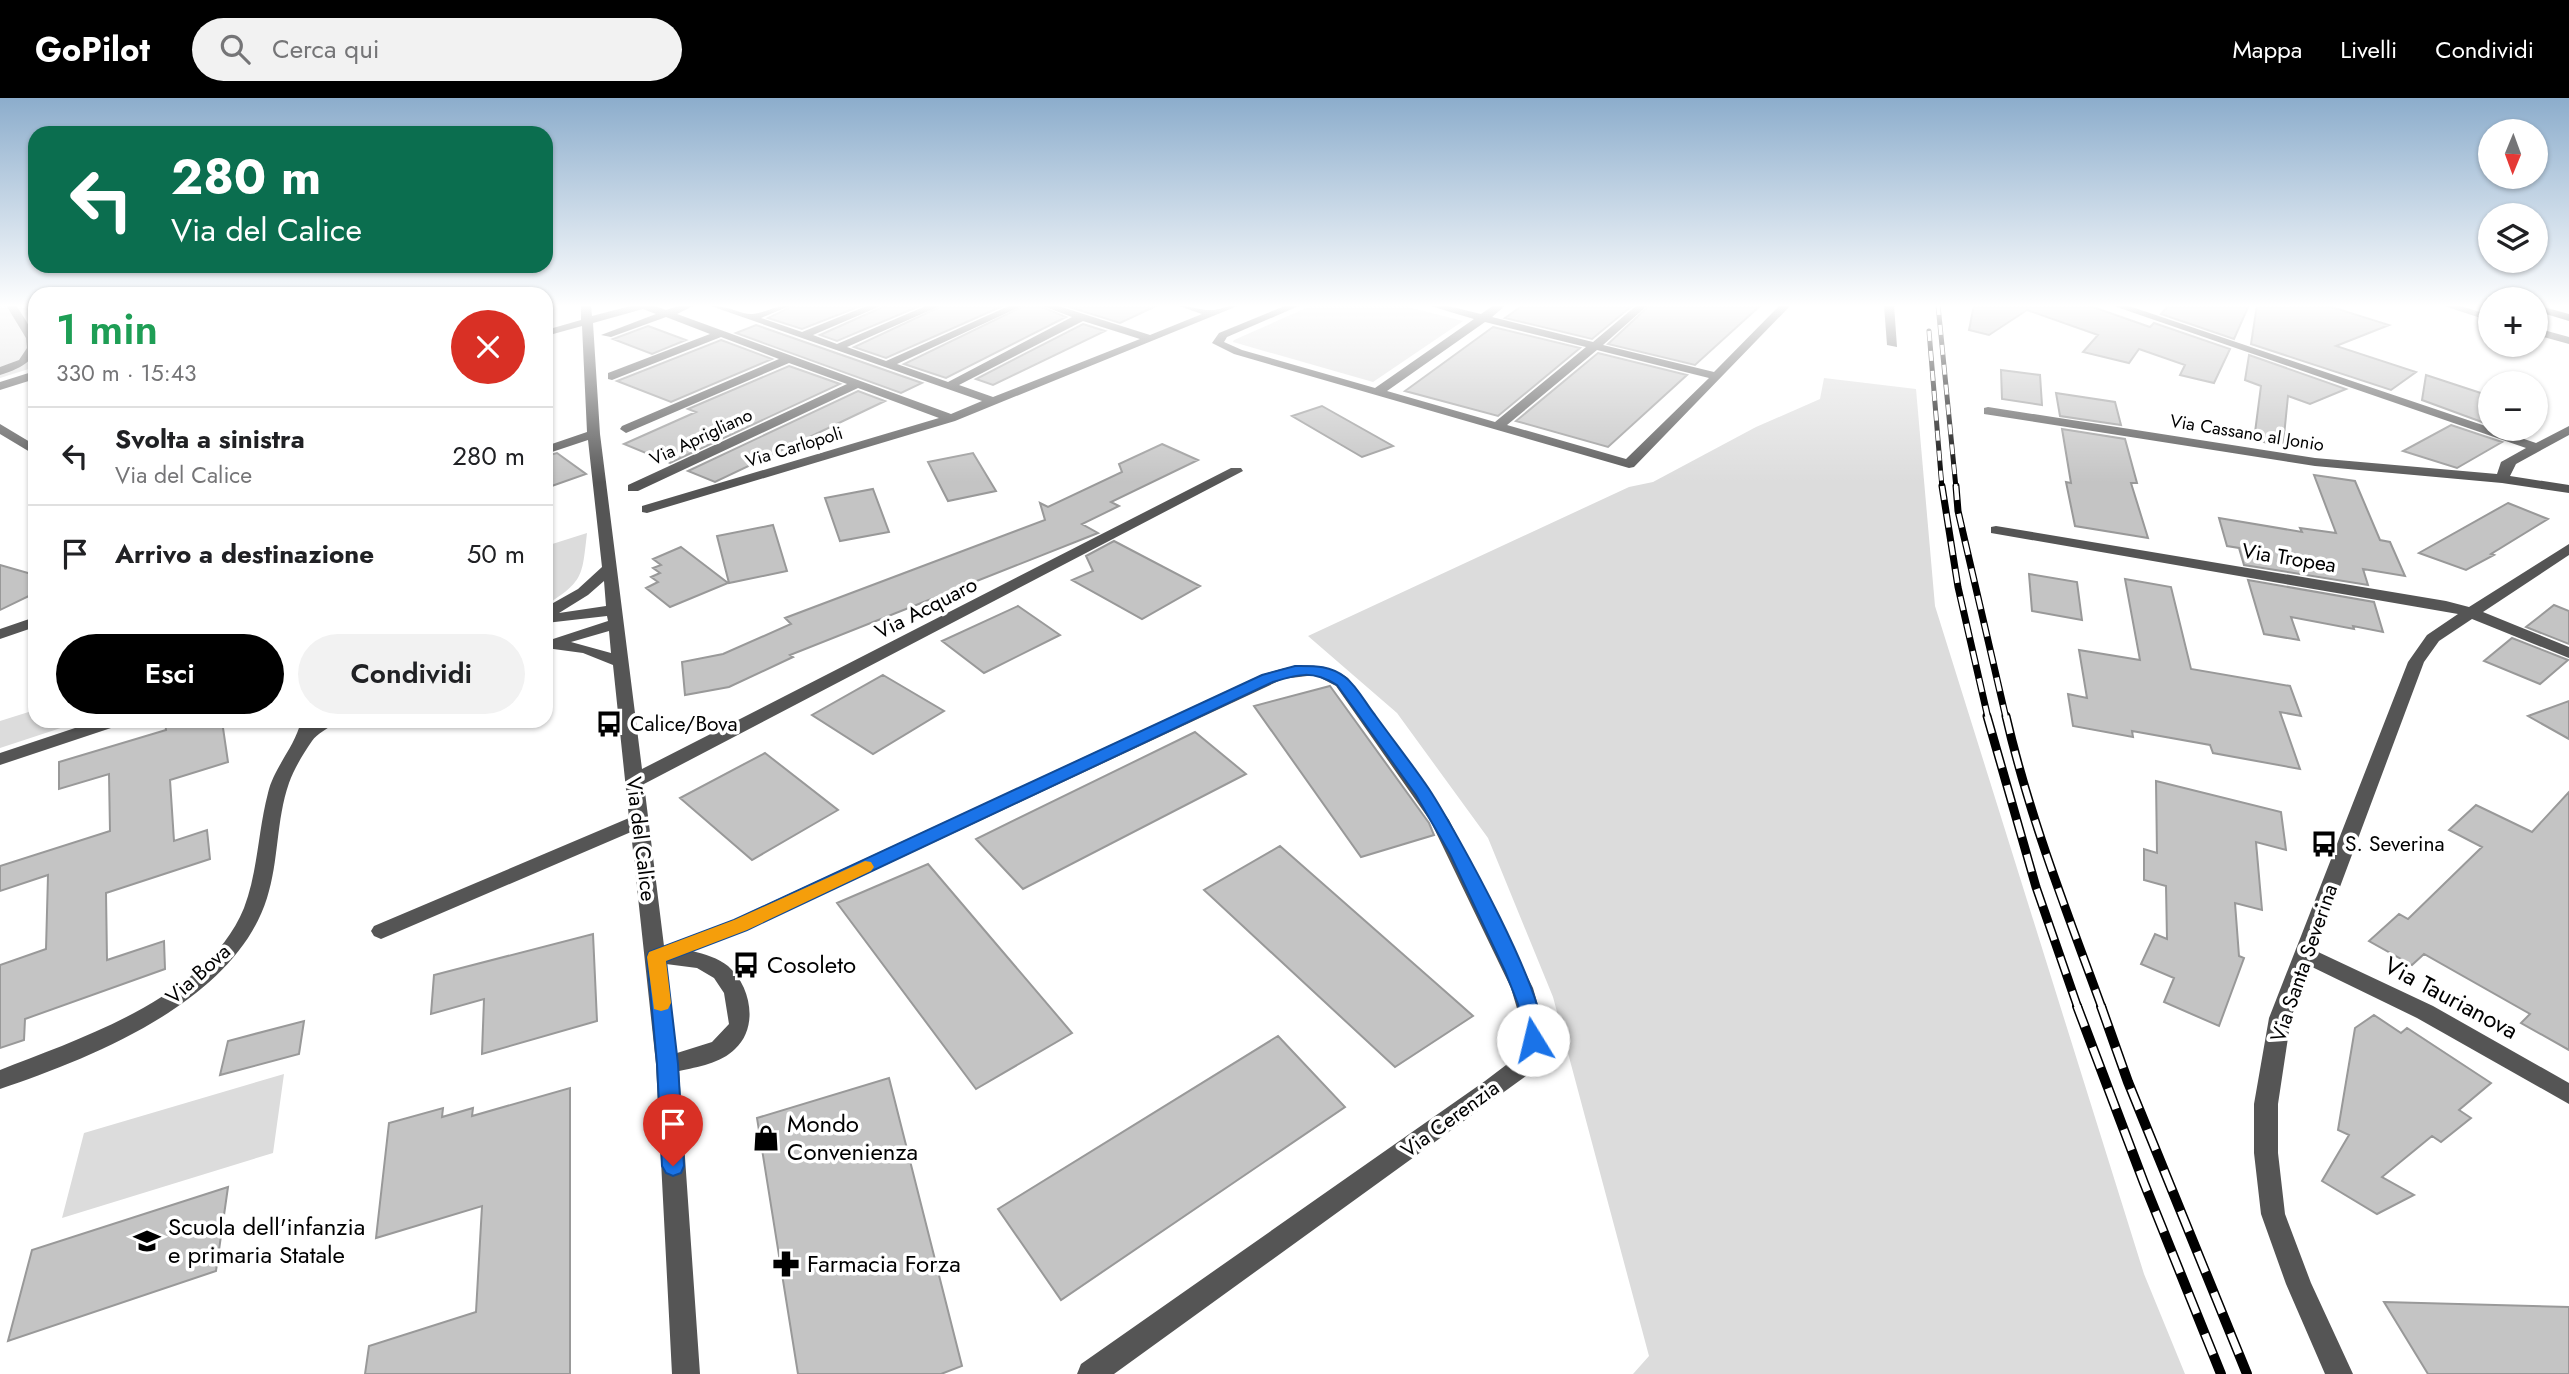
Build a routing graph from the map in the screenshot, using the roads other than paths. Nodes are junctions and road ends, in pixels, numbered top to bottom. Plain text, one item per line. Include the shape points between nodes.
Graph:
1 (16, 365) edge
2 (590, 365) edge
3 (641, 365) edge
4 (752, 365) edge
5 (773, 365) edge
6 (808, 365) edge
7 (886, 365) edge
8 (990, 365) edge
9 (1083, 365) edge
10 (1282, 365) edge
11 (1416, 365) edge
12 (1572, 365) edge
13 (1670, 365) edge
14 (1728, 365) edge
15 (2292, 365) edge
16 (0, 371) edge
17 (612, 376) dead end
18 (1717, 376) junction
19 (28, 377) edge
20 (859, 383) junction
21 (0, 386) edge
22 (949, 386) junction
23 (1377, 392) junction
24 (993, 401) junction
25 (1988, 411) dead end
26 (651, 412) junction
27 (951, 418) junction
28 (627, 423) dead end
29 (1497, 426) junction
30 (0, 428) edge
31 (2569, 430) edge
32 (594, 434) junction
33 (28, 446) edge
34 (2536, 447) junction
35 (553, 448) edge
36 (1236, 471) dead end
37 (2502, 479) junction
38 (633, 488) dead end
39 (2569, 489) edge
40 (2569, 502) edge
41 (647, 509) dead end
42 (1996, 530) dead end
43 (2569, 548) edge
44 (609, 568) junction
45 (553, 610) edge
46 (2471, 612) junction
47 (615, 617) junction
48 (553, 620) edge
49 (28, 624) edge
50 (0, 634) edge
51 (553, 641) edge
52 (553, 643) edge
53 (2569, 653) edge
54 (622, 663) junction
55 (93, 728) edge
56 (307, 729) edge
57 (0, 759) edge
58 (634, 781) junction
59 (639, 821) junction
60 (381, 931) dead end
61 (2306, 955) junction
62 (656, 957) junction
63 (667, 1064) junction
64 (0, 1080) edge
65 (2569, 1094) edge
66 (686, 1374) edge
67 (1091, 1374) edge
68 (2339, 1374) edge

1 - 16 street
2 - 32 street, Via del Calice
3 - 17 street
4 - 26 street
5 - 26 street
6 - 20 street
7 - 22 street
8 - 22 street
9 - 24 street, Via Carlopoli
10 - 23 street
11 - 23 street
12 - 29 street
13 - 18 street
14 - 18 street
15 - 34 street
18 - 29 street via 1629,464
19 - 21 street
20 - 27 street
20 - 38 street, Via Aprigliano
22 - 24 street
23 - 29 street
24 - 27 street, Via Carlopoli
25 - 37 street, Via Cassano al Jonio via 2315,462
26 - 28 street
27 - 41 street, Via Carlopoli
30 - 33 street
31 - 34 street
32 - 35 street
32 - 44 street, Via del Calice
34 - 37 street via 2506,465
36 - 58 street, Via Acquaro
37 - 39 street
37 - 40 street
42 - 46 street, Via Tropea
43 - 46 street, Via Santa Severina
44 - 45 street via 583,592
44 - 47 street, Via del Calice
46 - 53 street, Via Tropea
46 - 61 street, Via Santa Severina via 2433,638 2416,662
47 - 48 street
47 - 51 street via 586,634
47 - 54 street, Via del Calice
49 - 50 street
52 - 54 street via 586,649
54 - 58 street, Via del Calice
55 - 57 street
56 - 64 street, Via Bova via 278,787 270,847 252,913 222,957 183,993 138,1021
58 - 59 street, Via del Calice
59 - 60 street
59 - 62 street, Via del Calice
61 - 65 street, Via Taurianova via 2425,1012
61 - 68 street, Via Santa Severina via 2280,1018 2266,1104 2266,1153 2273,1214
62 - 63 street, Via del Calice
62 - 63 street via 693,958 717,967 732,987 740,1015 737,1032 722,1048
62 - 67 street, Via Cerenzia via 740,925 1267,678 1309,668 1331,673 1342,682 1423,793 1458,854 1528,1004 1534,1031 1529,1055 1493,1088
63 - 66 street, Via del Calice

